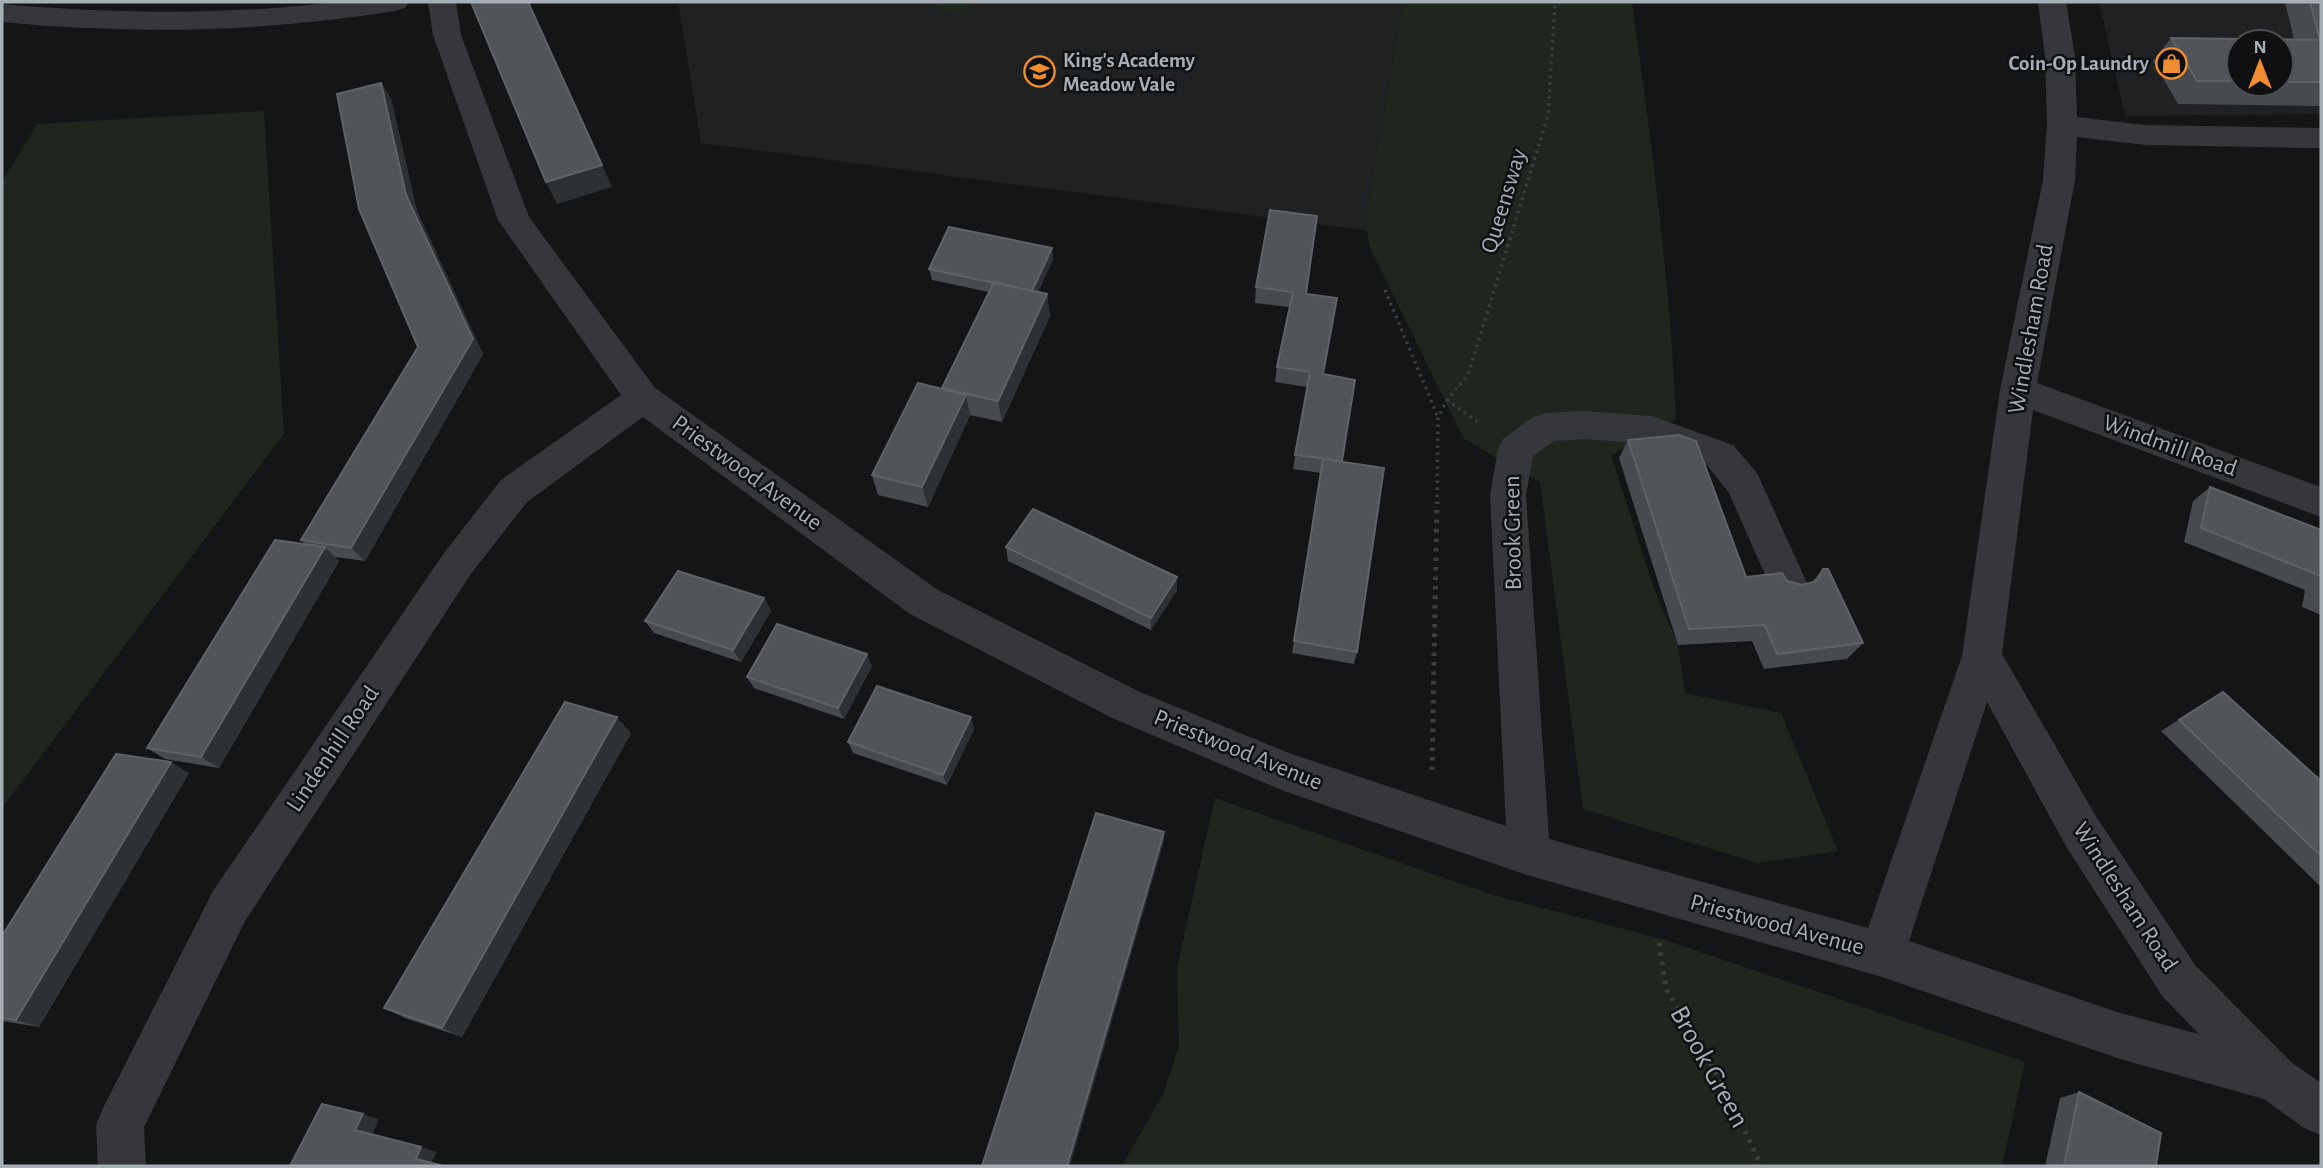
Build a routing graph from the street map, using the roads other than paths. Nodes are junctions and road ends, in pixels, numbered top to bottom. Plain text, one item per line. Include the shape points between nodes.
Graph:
1 (395, 2) edge
2 (442, 2) edge
3 (2052, 2) edge
4 (2, 13) edge
5 (2062, 125) junction
6 (2321, 138) edge
7 (2018, 390) junction
8 (643, 398) junction
9 (2321, 502) edge
10 (1788, 583) edge
11 (1982, 656) junction
12 (1527, 854) junction
13 (1882, 954) junction
14 (2275, 1079) junction
15 (2321, 1111) edge
16 (122, 1166) edge

1 - 4 street via 293,17 216,22 144,23
2 - 8 street, Priestwood Avenue via 447,34 513,220
3 - 5 street, Windlesham Road via 2060,56
5 - 6 street via 2145,135
5 - 7 street, Windlesham Road via 2059,180
7 - 9 street, Windmill Road
7 - 11 street, Windlesham Road
8 - 12 street, Priestwood Avenue via 924,602 1126,705 1260,761
8 - 16 street, Lindenhill Road via 514,491 457,564 229,906 120,1125
10 - 12 street, Brook Green via 1744,484 1720,455 1652,430 1585,425 1546,427 1516,449 1508,495
11 - 13 street, Windlesham Road
11 - 14 street, Windlesham Road via 2082,833 2179,981
12 - 13 street, Priestwood Avenue
13 - 14 street, Priestwood Avenue via 2120,1036
14 - 15 street, Priestwood Avenue

